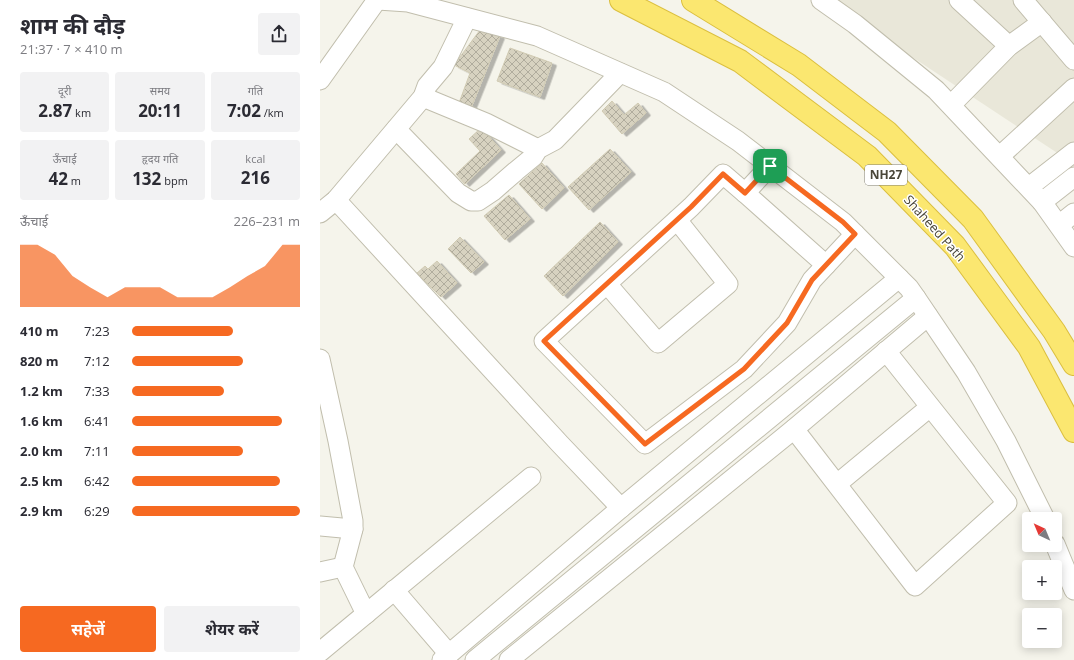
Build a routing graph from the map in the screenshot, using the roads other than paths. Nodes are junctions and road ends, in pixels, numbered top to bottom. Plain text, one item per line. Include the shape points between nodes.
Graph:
1 (378, 0) edge
2 (620, 0) edge
3 (693, 0) edge
4 (821, 0) edge
5 (959, 0) edge
6 (1023, 0) edge
7 (467, 18) junction
8 (1042, 22) junction
9 (1009, 46) junction
10 (1074, 60) edge
11 (620, 72) junction
12 (320, 80) edge
13 (1074, 88) edge
14 (423, 97) junction
15 (951, 105) junction
16 (396, 129) junction
17 (538, 149) junction
18 (1074, 152) edge
19 (1000, 156) junction
20 (770, 166) junction
21 (1074, 177) edge
22 (1029, 187) junction
23 (745, 193) junction
24 (336, 200) junction
25 (1042, 202) junction
26 (320, 213) edge
27 (1074, 213) edge
28 (677, 220) junction
29 (1059, 225) junction
30 (855, 234) junction
31 (1073, 245) edge
32 (826, 265) junction
33 (899, 278) junction
34 (607, 284) junction
35 (916, 298) junction
36 (928, 316) junction
37 (886, 351) junction
38 (320, 359) edge
39 (1074, 364) edge
40 (930, 406) junction
41 (794, 429) junction
42 (1074, 431) edge
43 (531, 477) dead end
44 (837, 484) junction
45 (621, 508) junction
46 (1041, 512) edge
47 (320, 526) edge
48 (353, 529) junction
49 (1058, 552) edge
50 (343, 567) junction
51 (320, 572) edge
52 (394, 590) junction
53 (1074, 590) edge
54 (366, 614) junction
55 (320, 652) edge
56 (446, 657) edge
57 (475, 660) edge
58 (509, 660) edge

1 - 7 street via 408,2
1 - 12 street
2 - 42 highway, Shaheed Path / NH27 via 740,61 868,156 955,246 1029,347
3 - 39 highway, NH27 via 799,66 887,132 972,219 1054,331
4 - 15 street via 855,24
5 - 9 street
6 - 8 street
7 - 11 street via 537,36
7 - 14 street via 443,67 427,86
8 - 9 street
8 - 10 street
9 - 15 street
11 - 17 street via 555,140
11 - 20 street via 664,92 738,141
13 - 19 street
14 - 16 street
14 - 17 street via 486,123
15 - 19 street
16 - 17 street via 458,193 471,201 478,201 493,191 533,157
16 - 24 street
18 - 22 street
19 - 22 street
20 - 23 street
20 - 30 street
21 - 25 street
22 - 25 street
23 - 28 street via 723,174
23 - 32 street
24 - 26 street
24 - 45 street
25 - 29 street
27 - 29 street
28 - 34 street
28 - 34 street via 728,284 658,343
29 - 31 street
30 - 32 street
30 - 33 street
32 - 34 street via 812,280 787,323 744,369 645,444 544,341
33 - 35 street
33 - 45 street
35 - 36 street
35 - 57 street
36 - 37 street
36 - 46 street via 966,372
37 - 40 street
37 - 41 street
38 - 48 street via 338,441
40 - 44 street
40 - 44 street via 1007,503 915,586
41 - 44 street
41 - 58 street
43 - 52 street
45 - 56 street
47 - 48 street
48 - 50 street
49 - 53 street
50 - 51 street
50 - 54 street
52 - 54 street
52 - 56 street
54 - 55 street

